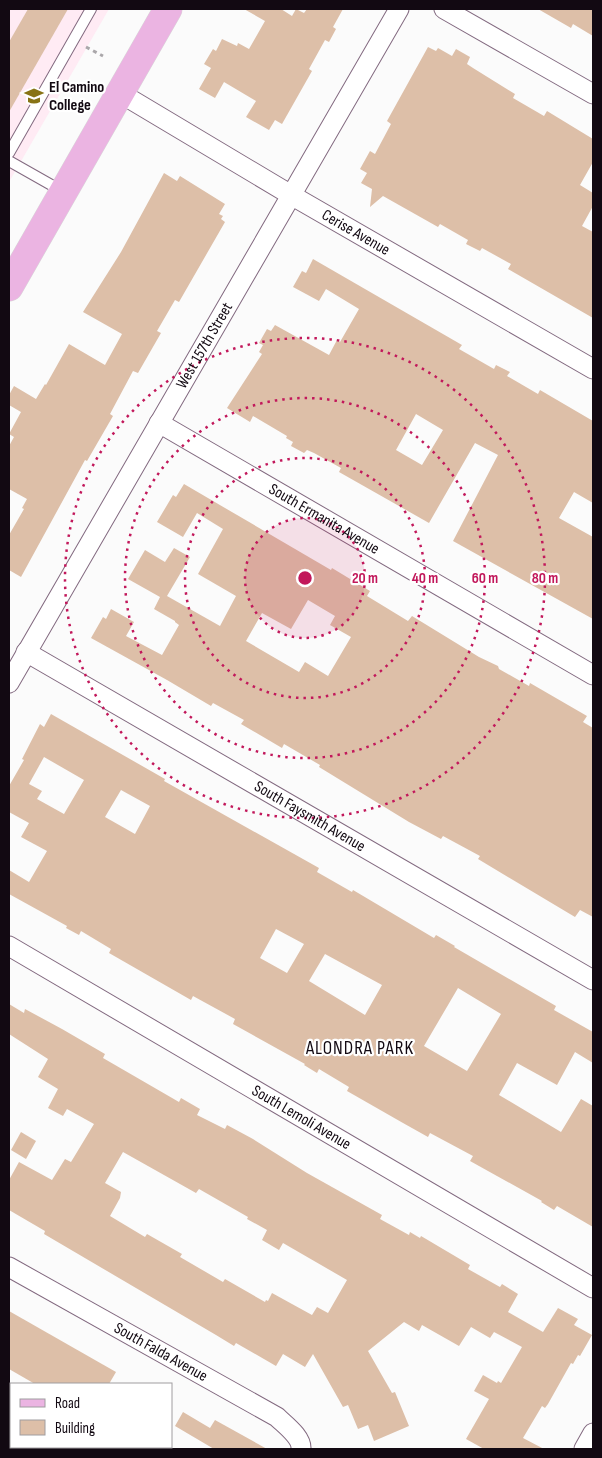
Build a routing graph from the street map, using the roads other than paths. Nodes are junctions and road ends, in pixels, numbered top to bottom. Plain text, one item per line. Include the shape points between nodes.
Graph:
1 (91, 9) edge
2 (168, 9) edge
3 (399, 9) edge
4 (444, 9) edge
5 (120, 93) junction
6 (593, 94) edge
7 (9, 153) edge
8 (9, 161) edge
9 (63, 192) junction
10 (291, 195) junction
11 (9, 287) edge
12 (593, 369) edge
13 (159, 423) junction
14 (26, 652) junction
15 (593, 675) edge
16 (9, 682) edge
17 (9, 946) edge
18 (593, 980) edge
19 (9, 1267) edge
20 (593, 1288) edge
21 (593, 1433) edge
22 (301, 1449) edge
23 (584, 1449) edge

1 - 7 lane
2 - 5 main road
3 - 10 street, West 157th Street
4 - 6 street
5 - 9 main road
5 - 10 street, Cerise Avenue
8 - 9 lane
9 - 11 main road
10 - 12 street, Cerise Avenue
10 - 13 street, West 157th Street
13 - 14 street, West 157th Street
13 - 15 street, South Ermanita Avenue
14 - 16 street, West 157th Street
14 - 18 street, South Faysmith Avenue
17 - 20 street, South Lemoli Avenue
19 - 22 street, South Falda Avenue via 277,1417 293,1432 302,1445
21 - 23 street

